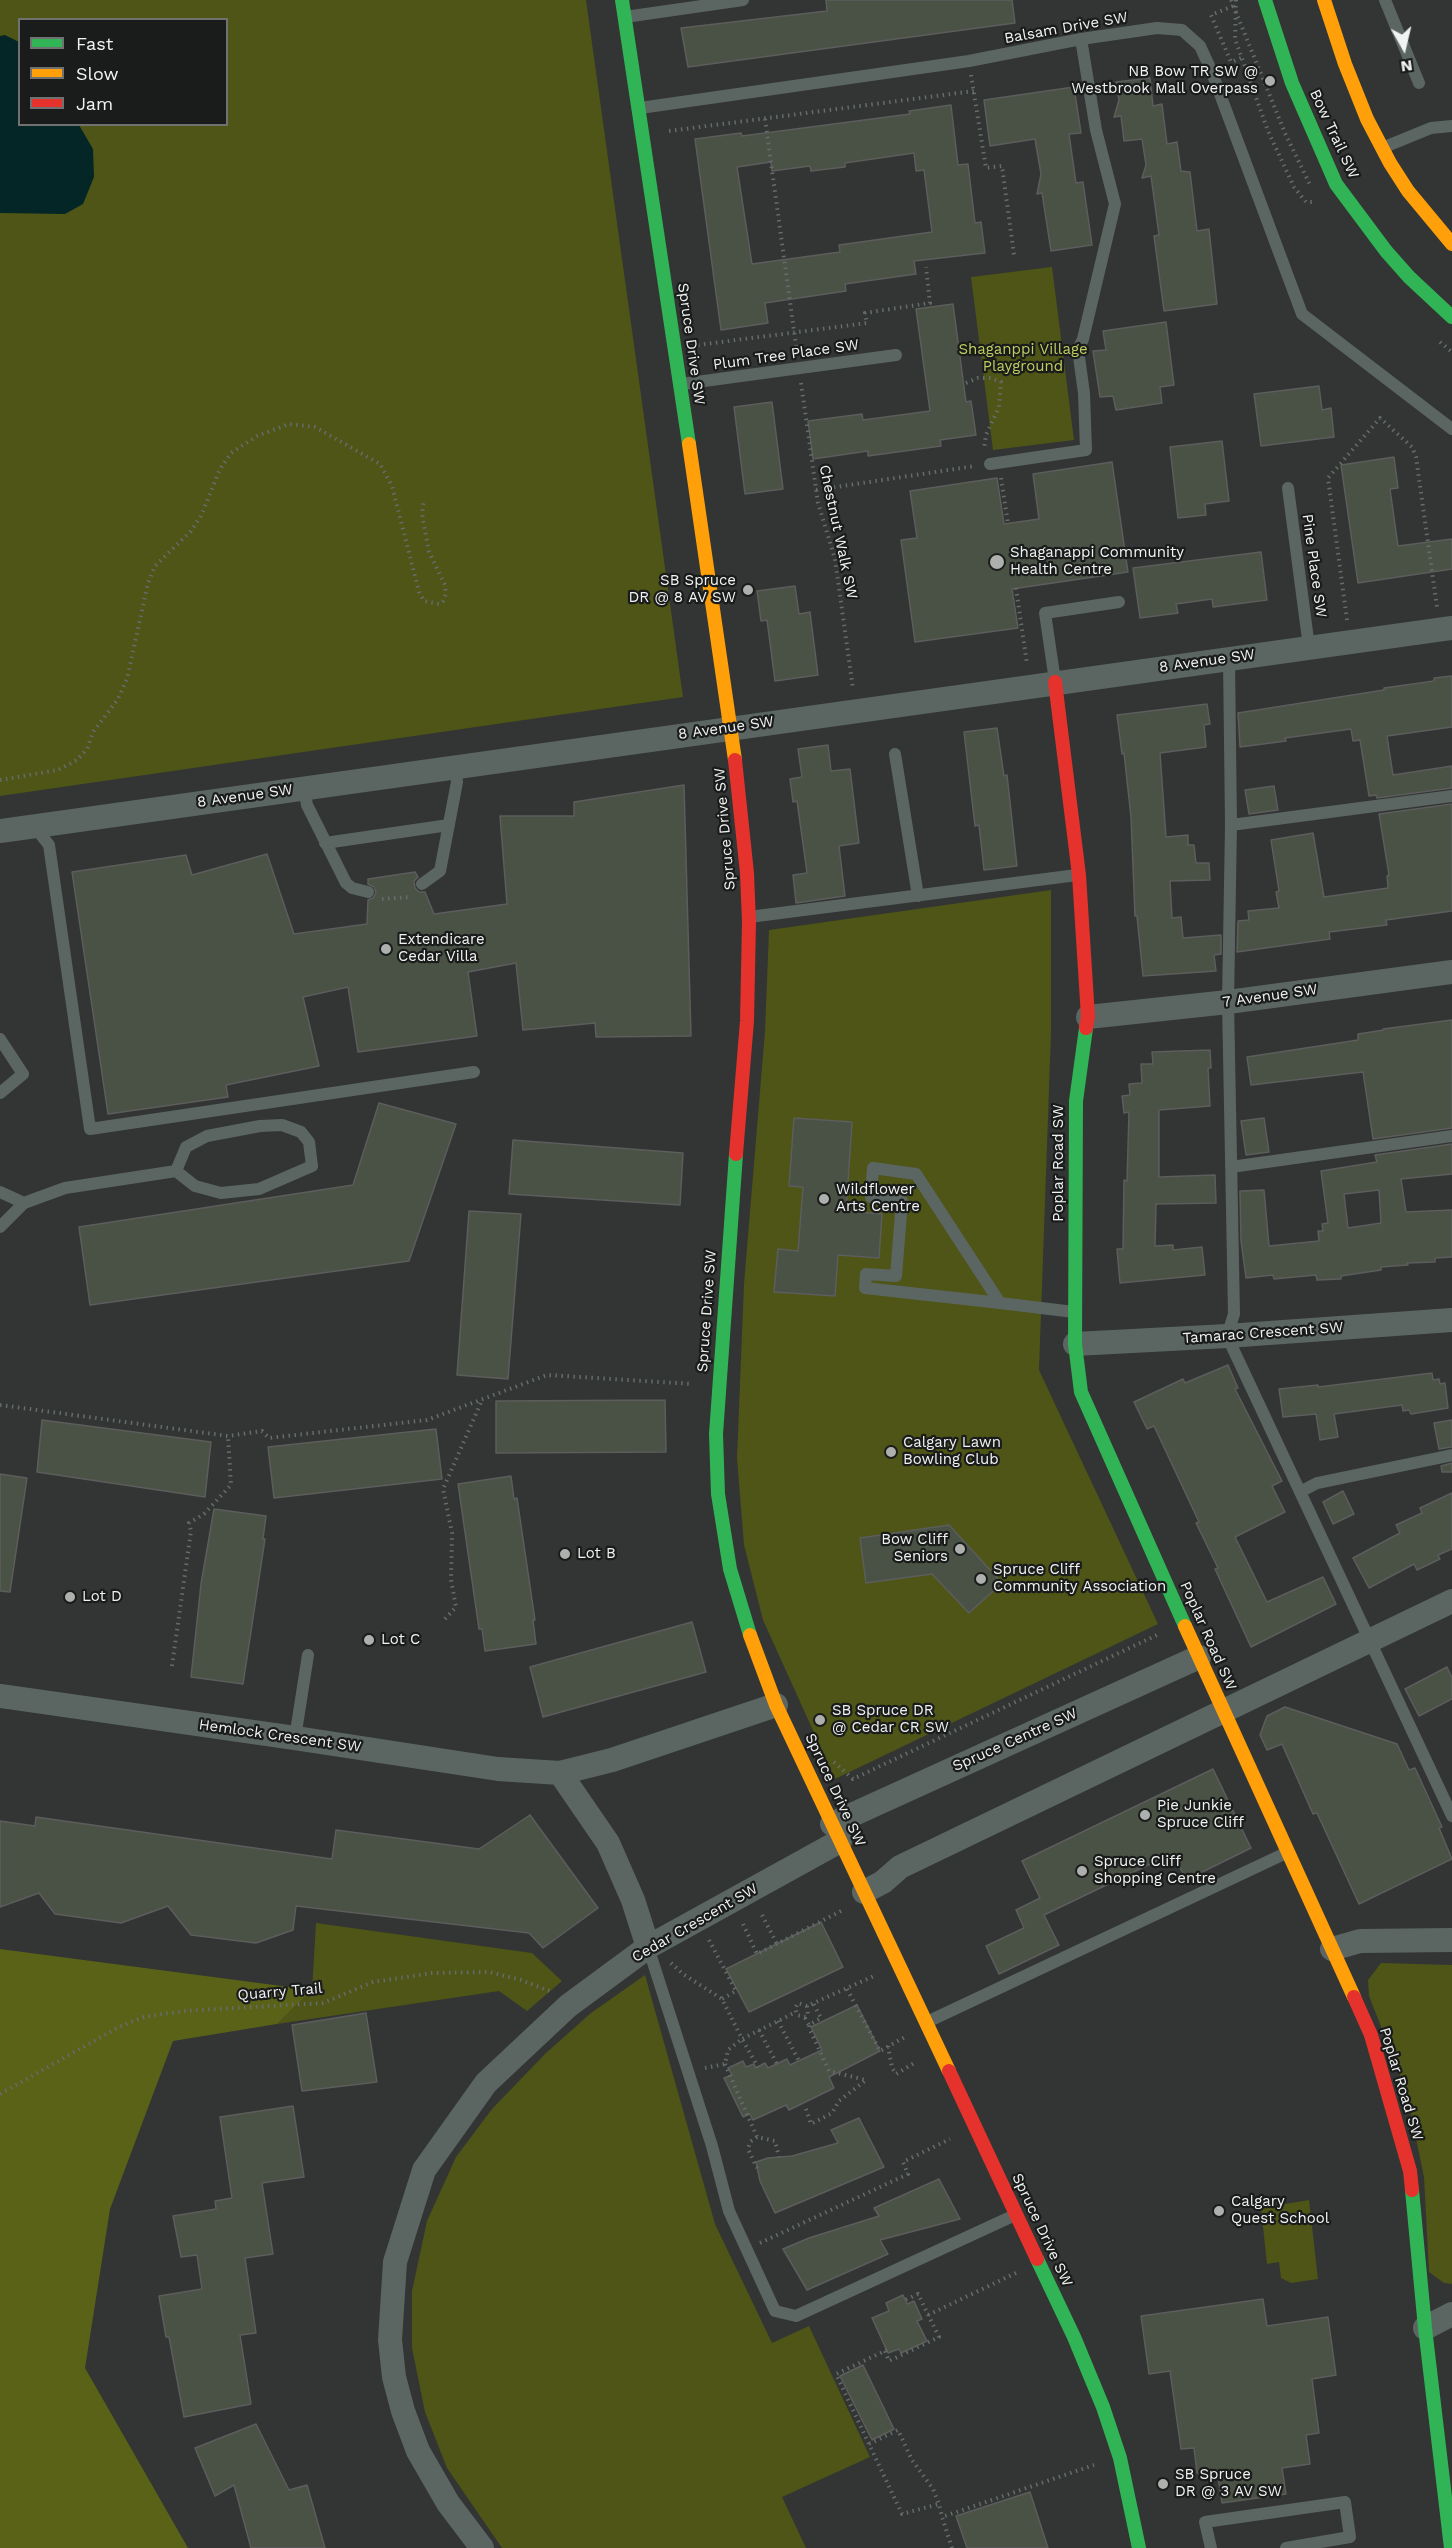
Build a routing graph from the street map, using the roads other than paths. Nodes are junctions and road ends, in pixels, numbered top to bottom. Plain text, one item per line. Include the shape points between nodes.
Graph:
1 (622, 0) edge
2 (743, 0) edge
3 (1265, 0) edge
4 (1324, 0) edge
5 (1385, 0) edge
6 (624, 17) junction
7 (1081, 39) junction
8 (1419, 82) dead end
9 (639, 108) junction
10 (1452, 126) edge
11 (1382, 148) junction
12 (1452, 244) edge
13 (1452, 317) edge
14 (896, 355) dead end
15 (680, 384) junction
16 (1452, 429) edge
17 (990, 464) road end
18 (1288, 488) dead end
19 (1119, 602) dead end
20 (1452, 628) edge
21 (1309, 647) junction
22 (1229, 658) junction
23 (1055, 682) junction
24 (731, 727) junction
25 (895, 754) dead end
26 (455, 766) junction
27 (304, 788) junction
28 (1452, 796) edge
29 (449, 825) junction
30 (1231, 825) junction
31 (34, 826) junction
32 (0, 831) edge
33 (325, 843) junction
34 (1078, 875) junction
35 (420, 890) road end
36 (371, 896) road end
37 (918, 896) junction
38 (749, 917) junction
39 (1452, 972) edge
40 (1228, 1002) junction
41 (1088, 1017) junction
42 (0, 1039) edge
43 (474, 1072) dead end
44 (0, 1093) edge
45 (1452, 1136) edge
46 (1231, 1167) junction
47 (176, 1171) junction
48 (0, 1192) edge
49 (24, 1203) junction
50 (0, 1227) edge
51 (1000, 1303) junction
52 (1075, 1312) junction
53 (1452, 1320) edge
54 (1227, 1336) junction
55 (1075, 1344) junction
56 (1452, 1455) edge
57 (1300, 1492) junction
58 (1452, 1601) edge
59 (1371, 1642) junction
60 (308, 1655) dead end
61 (1199, 1657) junction
62 (0, 1696) edge
63 (776, 1705) junction
64 (1222, 1711) junction
65 (295, 1738) junction
66 (560, 1773) junction
67 (1452, 1816) edge
68 (836, 1833) junction
69 (1287, 1853) junction
70 (864, 1892) junction
71 (1452, 1941) edge
72 (648, 1947) junction
73 (1332, 1948) junction
74 (926, 2023) junction
75 (1016, 2214) junction
76 (1452, 2314) edge
77 (1425, 2328) junction
78 (482, 2548) edge
79 (1139, 2548) edge
80 (1211, 2548) edge
81 (1286, 2548) edge
82 (1451, 2548) edge

1 - 6 street, Spruce Drive SW
2 - 6 lane
3 - 13 street, Bow Trail SW via 1292,83 1336,184 1393,259
4 - 11 street via 1345,64
5 - 8 lane
6 - 9 street, Spruce Drive SW
7 - 9 lane, Balsam Drive SW via 969,61
7 - 16 lane, Balsam Drive SW via 1157,28 1182,30 1200,46 1302,314
7 - 17 lane via 1096,130 1115,204 1078,350 1086,450
9 - 15 street, Spruce Drive SW
10 - 11 lane via 1431,129
11 - 12 street via 1408,191
14 - 15 lane, Plum Tree Place SW
15 - 24 street, Spruce Drive SW
18 - 21 lane, Pine Place SW
19 - 23 lane via 1045,613
20 - 21 street, 8 Avenue SW
21 - 22 street, 8 Avenue SW
22 - 23 street, 8 Avenue SW
22 - 30 lane
23 - 24 street, 8 Avenue SW
23 - 34 street, Poplar Road SW
24 - 26 street, 8 Avenue SW
24 - 38 street, Spruce Drive SW
25 - 37 lane
26 - 27 street, 8 Avenue SW
26 - 29 lane via 457,782
27 - 31 street, 8 Avenue SW
27 - 33 lane via 306,805
28 - 30 lane
29 - 33 lane
29 - 35 lane via 440,870
30 - 40 lane
31 - 32 street, 8 Avenue SW
31 - 43 lane via 49,844 90,1129
33 - 36 lane via 346,883
34 - 37 lane
34 - 41 street, Poplar Road SW
37 - 38 lane
38 - 63 street, Spruce Drive SW via 747,1021 720,1354 718,1494 730,1569
39 - 40 street, 7 Avenue SW
40 - 41 street, 7 Avenue SW
40 - 46 lane
41 - 52 street, Poplar Road SW via 1076,1101
42 - 44 lane via 23,1074
45 - 46 lane
46 - 54 lane via 1234,1314
47 - 47 lane via 195,1186 221,1193 259,1189 312,1166 309,1142 301,1132 282,1125 207,1136 186,1147
47 - 49 lane via 66,1188
48 - 49 lane
49 - 50 lane
51 - 51 lane via 916,1174 873,1168 871,1197 902,1201 896,1276 866,1274 865,1288
51 - 52 lane
52 - 55 street, Poplar Road SW
53 - 54 street, Tamarac Crescent SW
54 - 55 street, Tamarac Crescent SW
54 - 57 lane
55 - 61 street, Poplar Road SW via 1081,1392
56 - 57 lane via 1317,1483
57 - 59 lane
58 - 59 street
59 - 64 street
59 - 67 lane
60 - 65 lane
61 - 64 street, Poplar Road SW
61 - 68 street, Spruce Centre SW
62 - 65 street, Hemlock Crescent SW
63 - 66 street, Hemlock Crescent SW via 612,1760
63 - 68 street, Spruce Drive SW
64 - 69 street, Poplar Road SW
64 - 70 street via 900,1867
65 - 66 street, Hemlock Crescent SW via 498,1769
66 - 72 street via 608,1843
68 - 70 street, Spruce Drive SW
68 - 72 street, Cedar Crescent SW
69 - 73 street, Poplar Road SW
69 - 74 lane
70 - 74 street, Spruce Drive SW
71 - 73 street via 1360,1941
72 - 75 lane via 729,2211 775,2311 796,2316
72 - 78 street, Cedar Crescent SW via 568,2006 486,2083 424,2170 395,2262 390,2340 402,2411 418,2451 448,2503
73 - 77 street, Poplar Road SW via 1371,2035 1410,2171
74 - 75 street, Spruce Drive SW
75 - 79 street, Spruce Drive SW via 1103,2407 1120,2458
76 - 77 street
77 - 82 street, Poplar Road SW
80 - 81 lane via 1205,2522 1345,2502 1350,2537

